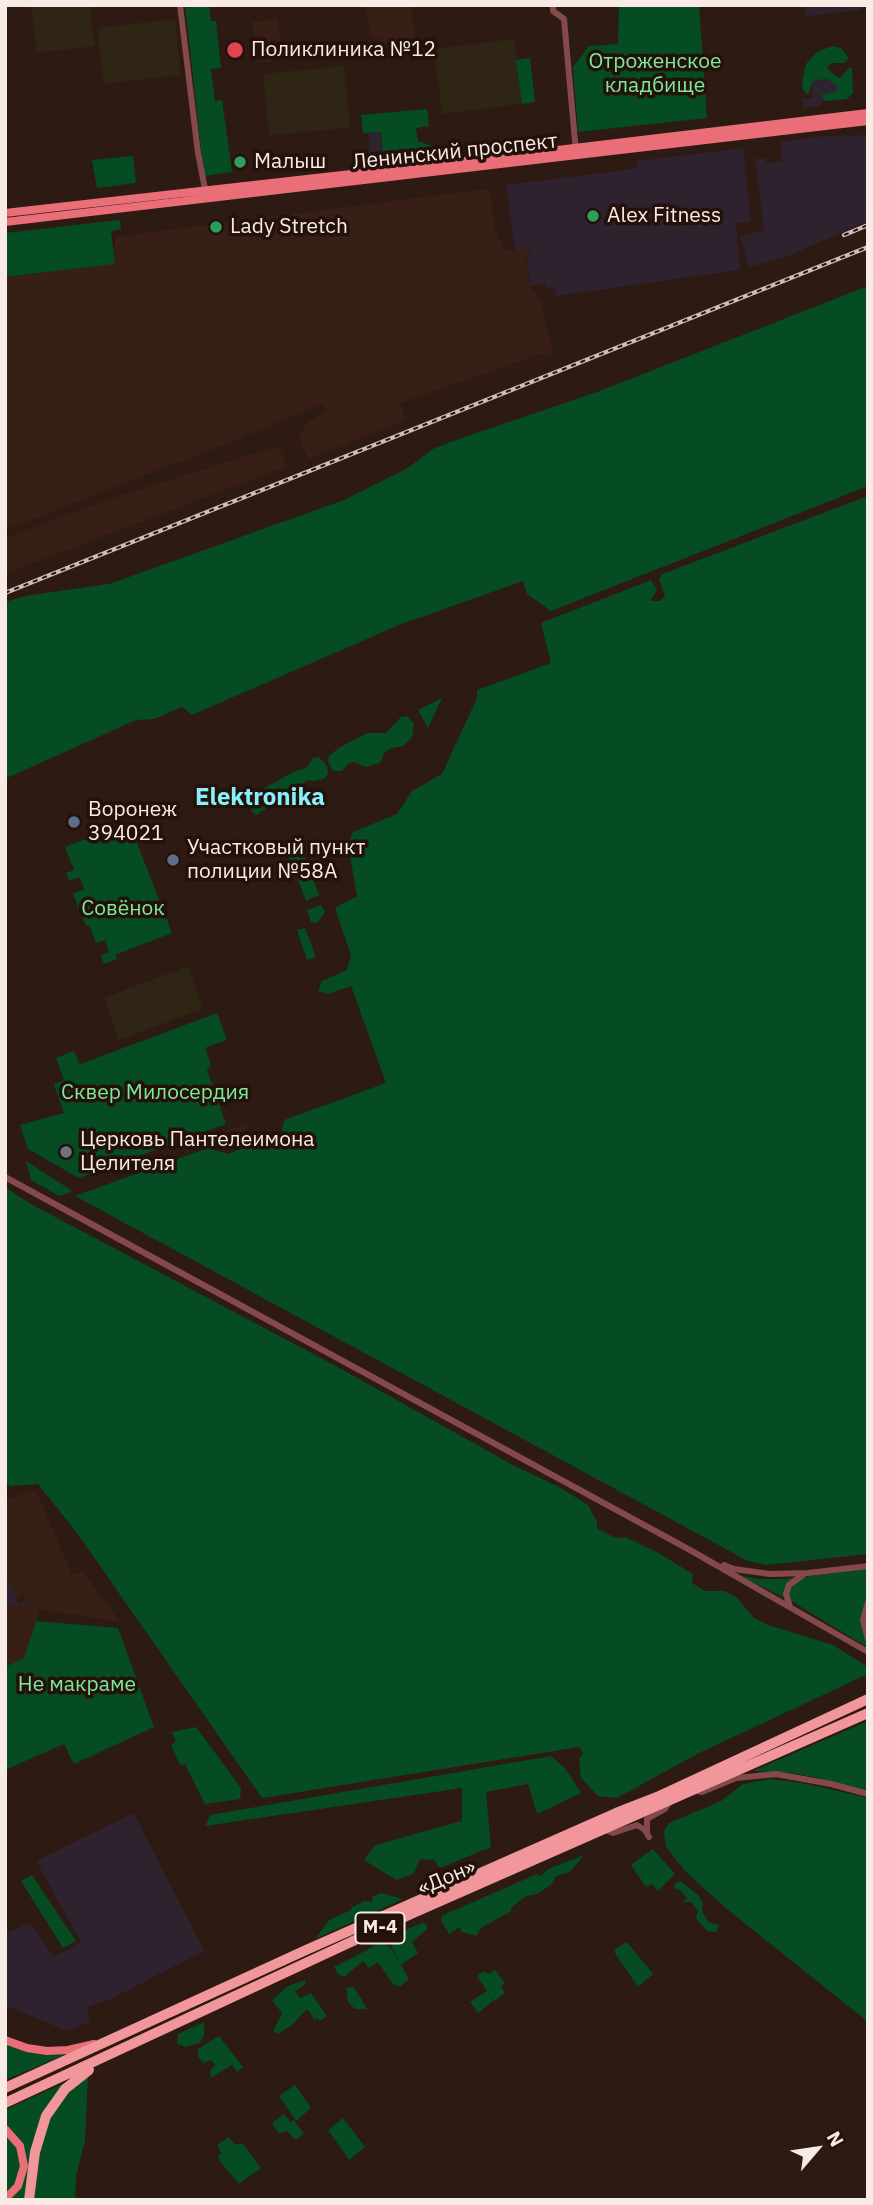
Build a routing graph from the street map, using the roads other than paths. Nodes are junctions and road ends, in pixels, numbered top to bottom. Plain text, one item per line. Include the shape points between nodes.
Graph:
1 (180, 5) edge
2 (553, 5) edge
3 (868, 113) edge
4 (868, 121) edge
5 (784, 122) junction
6 (768, 133) junction
7 (576, 152) junction
8 (206, 194) junction
9 (5, 212) edge
10 (5, 222) edge
11 (5, 1177) edge
12 (690, 1550) junction
13 (868, 1566) edge
14 (808, 1573) junction
15 (868, 1602) edge
16 (790, 1607) junction
17 (868, 1639) edge
18 (868, 1652) edge
19 (868, 1699) edge
20 (868, 1713) edge
21 (694, 1790) junction
22 (868, 1794) edge
23 (670, 1801) junction
24 (606, 1830) junction
25 (5, 2040) edge
26 (111, 2040) junction
27 (111, 2055) junction
28 (5, 2088) edge
29 (5, 2103) edge
30 (5, 2129) edge
31 (5, 2199) edge
32 (29, 2200) edge

1 - 8 street
2 - 7 street via 564,19
3 - 5 main road, Ленинский проспект
4 - 6 main road, Ленинский проспект
5 - 6 main road via 784,128
5 - 7 main road, Ленинский проспект
6 - 7 main road, Ленинский проспект
7 - 8 main road, Ленинский проспект
8 - 9 main road, Ленинский проспект
8 - 10 main road, Ленинский проспект
11 - 12 street
12 - 14 street via 734,1569
12 - 16 street
13 - 14 street
14 - 16 street via 789,1585
15 - 17 street via 863,1620
16 - 18 street
19 - 26 highway, «Дон» / М-4
20 - 21 highway, «Дон» / М-4
21 - 22 street via 702,1792 736,1778 776,1774
21 - 23 highway, «Дон» / М-4
23 - 24 highway, «Дон» / М-4
23 - 24 street via 647,1819 649,1838 638,1825
24 - 27 highway, «Дон» / М-4 via 388,1925
25 - 26 main road via 54,2051
26 - 28 highway, «Дон» / М-4
27 - 29 highway, «Дон» / М-4
27 - 32 highway via 71,2083 50,2108 36,2144
30 - 31 main road via 17,2141 24,2161 18,2186

